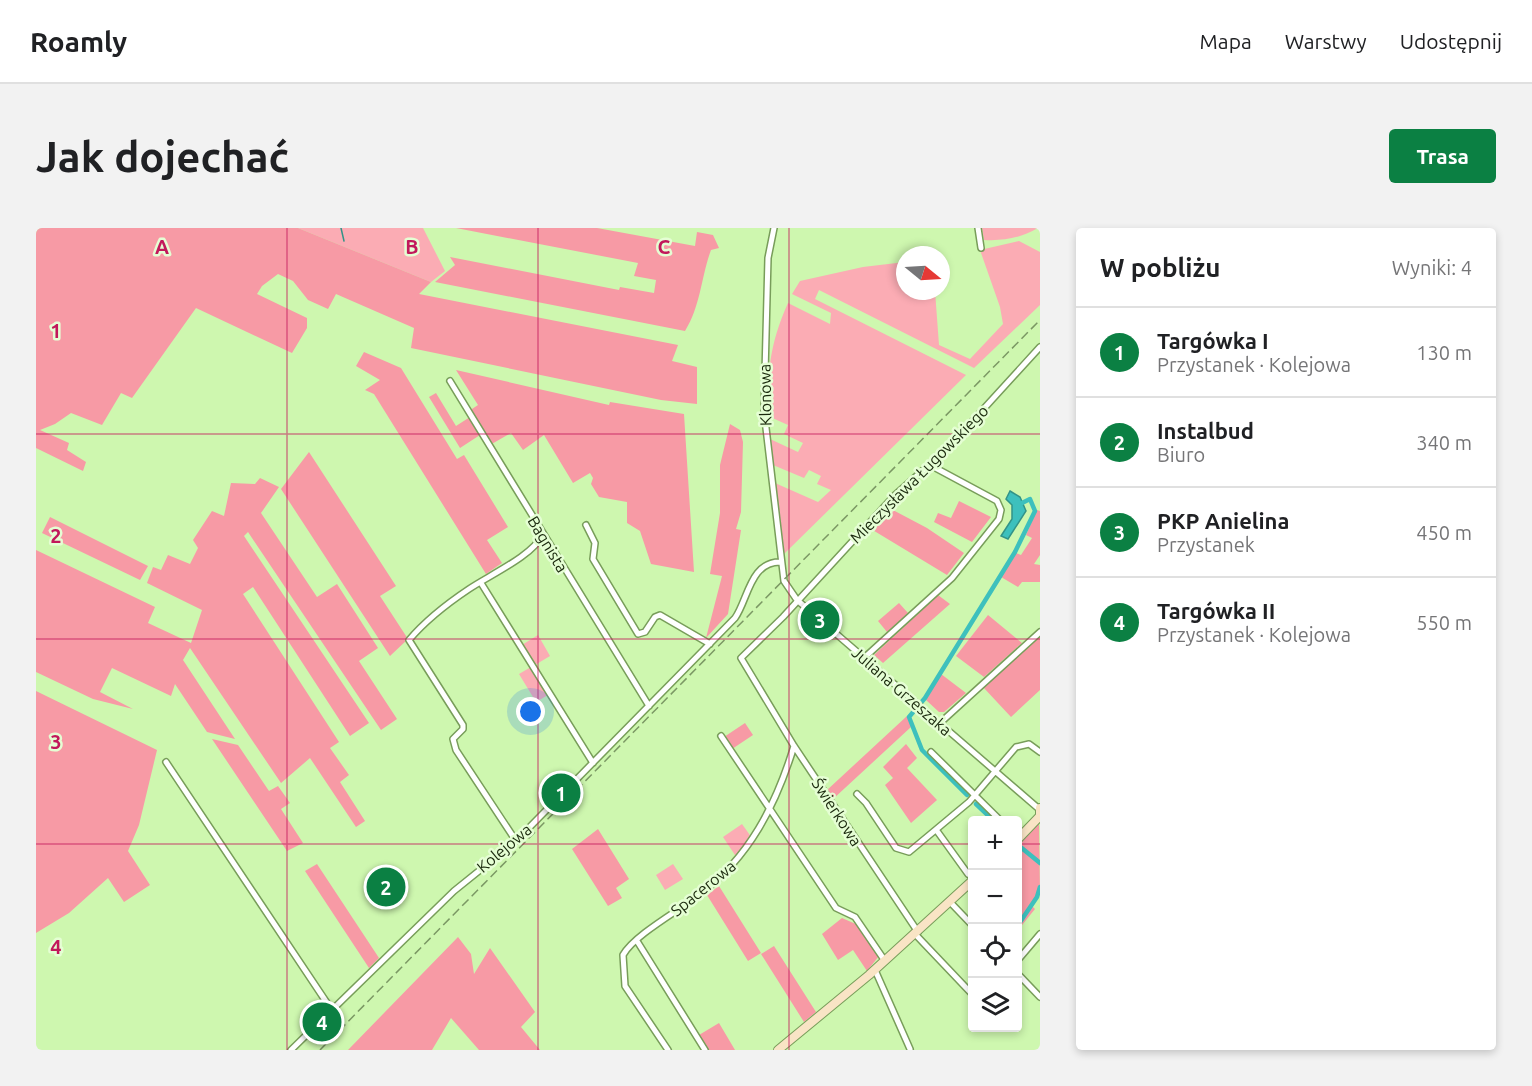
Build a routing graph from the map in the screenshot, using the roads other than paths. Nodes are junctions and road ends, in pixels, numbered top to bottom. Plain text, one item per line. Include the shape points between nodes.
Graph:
1 (774, 228) edge
2 (978, 228) edge
3 (981, 248) dead end
4 (1040, 347) edge
5 (450, 381) dead end
6 (930, 465) junction
7 (586, 525) dead end
8 (542, 535) junction
9 (780, 562) junction
10 (481, 583) junction
11 (797, 600) junction
12 (1040, 632) edge
13 (710, 644) junction
14 (864, 658) junction
15 (759, 692) joint
16 (649, 706) junction
17 (940, 723) junction
18 (721, 736) dead end
19 (794, 746) junction
20 (931, 752) dead end
21 (1040, 752) edge
22 (166, 762) dead end
23 (593, 763) junction
24 (996, 771) junction
25 (857, 794) dead end
26 (975, 796) junction
27 (770, 810) junction
28 (1040, 813) edge
29 (996, 816) edge
30 (937, 831) junction
31 (1022, 833) edge
32 (516, 842) junction
33 (968, 875) edge
34 (968, 880) edge
35 (950, 902) junction
36 (971, 924) edge
37 (916, 933) junction
38 (1040, 934) edge
39 (637, 941) junction
40 (1022, 954) edge
41 (885, 961) junction
42 (873, 971) junction
43 (1021, 978) edge
44 (968, 990) edge
45 (1040, 997) edge
46 (331, 1009) junction
47 (910, 1049) edge
48 (291, 1050) edge
49 (668, 1050) edge
50 (705, 1050) edge
51 (778, 1050) edge

1 - 9 street, Klonowa via 768,258 764,411
2 - 3 street
4 - 6 street, Mieczysława Ługowskiego
5 - 8 street, Bagnista
6 - 11 street, Mieczysława Ługowskiego via 895,495
6 - 14 street via 991,497 1001,510 997,523 944,585
7 - 13 street via 595,543 593,559 638,634 645,632 657,615
8 - 10 street via 535,547
8 - 16 street, Bagnista
9 - 11 street, Juliana Grzeszaka via 784,581
9 - 13 street, Kolejowa via 767,566 752,579 738,613
10 - 23 street
10 - 32 street via 430,618 409,640 463,725 454,736 454,744
11 - 14 street, Juliana Grzeszaka
11 - 15 street, Mieczysława Ługowskiego via 741,656
12 - 17 street
13 - 16 street, Kolejowa
14 - 17 street, Juliana Grzeszaka
15 - 19 street, Świerkowa
16 - 23 street, Kolejowa
17 - 24 street, Juliana Grzeszaka
18 - 27 street
19 - 27 street, Spacerowa
19 - 37 street, Świerkowa
20 - 26 street
21 - 24 street via 1032,745 1019,745
22 - 46 street
23 - 32 street, Kolejowa
24 - 26 street
24 - 28 street, Juliana Grzeszaka
25 - 30 street via 898,850 909,852
26 - 29 street
26 - 30 street
27 - 39 street, Spacerowa via 752,842 725,874
27 - 41 street via 836,908 855,917
28 - 31 street
30 - 33 street
32 - 46 street, Kolejowa via 472,874
34 - 35 street
35 - 36 street
35 - 37 street
37 - 41 street
37 - 44 street, Świerkowa
38 - 40 street
39 - 49 street, Spacerowa via 625,950 622,960 624,986
39 - 50 street
41 - 42 street
42 - 47 street
42 - 51 street
43 - 45 street
46 - 48 street, Kolejowa

